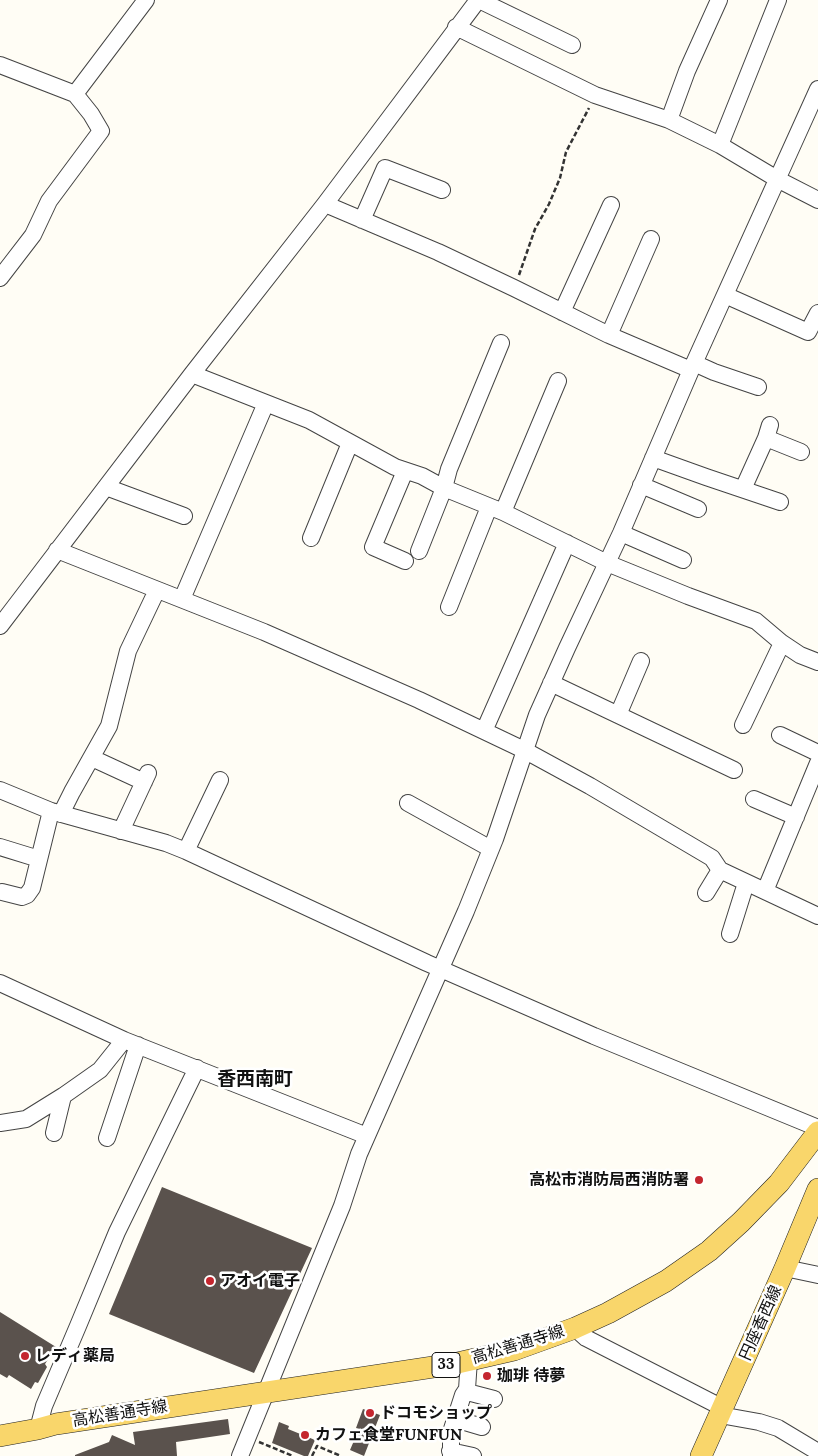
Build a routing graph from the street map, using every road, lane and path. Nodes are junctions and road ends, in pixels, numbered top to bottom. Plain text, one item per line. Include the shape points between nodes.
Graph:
1 (146, 0) edge
2 (478, 0) edge
3 (719, 0) edge
4 (778, 0) edge
5 (456, 28) junction
6 (572, 45) dead end
7 (0, 65) edge
8 (818, 89) edge
9 (76, 94) junction
10 (596, 95) junction
11 (669, 120) junction
12 (720, 145) junction
13 (777, 179) junction
14 (442, 190) dead end
15 (818, 200) edge
16 (324, 204) junction
17 (610, 205) dead end
18 (362, 220) junction
19 (651, 239) dead end
20 (0, 278) edge
21 (514, 288) junction
22 (725, 295) junction
23 (562, 312) junction
24 (818, 313) edge
25 (609, 335) junction
26 (501, 343) dead end
27 (693, 367) junction
28 (192, 374) junction
29 (558, 381) dead end
30 (758, 387) dead end
31 (266, 403) junction
32 (350, 443) junction
33 (801, 452) dead end
34 (653, 458) junction
35 (405, 470) junction
36 (642, 485) junction
37 (106, 487) junction
38 (444, 488) junction
39 (743, 489) junction
40 (780, 502) dead end
41 (698, 509) dead end
42 (496, 510) junction
43 (184, 516) dead end
44 (621, 533) junction
45 (312, 538) dead end
46 (567, 543) junction
47 (57, 550) junction
48 (419, 551) dead end
49 (682, 560) dead end
50 (405, 561) dead end
51 (607, 563) junction
52 (157, 590) junction
53 (182, 599) junction
54 (449, 607) dead end
55 (0, 626) edge
56 (782, 643) junction
57 (641, 661) dead end
58 (818, 662) edge
59 (552, 683) junction
60 (618, 715) junction
61 (743, 725) dead end
62 (484, 731) junction
63 (780, 735) dead end
64 (524, 750) junction
65 (818, 753) edge
66 (92, 758) junction
67 (818, 764) edge
68 (734, 770) dead end
69 (220, 780) dead end
70 (0, 790) edge
71 (754, 799) dead end
72 (408, 803) dead end
73 (56, 813) junction
74 (796, 817) junction
75 (121, 831) junction
76 (0, 847) edge
77 (491, 849) junction
78 (186, 851) junction
79 (39, 858) junction
80 (720, 870) junction
81 (746, 883) junction
82 (765, 891) junction
83 (2, 892) dead end
84 (706, 894) dead end
85 (818, 916) edge
86 (730, 934) dead end
87 (442, 968) junction
88 (0, 983) edge
89 (131, 1042) junction
90 (197, 1068) junction
91 (62, 1096) junction
92 (0, 1123) edge
93 (818, 1130) edge
94 (54, 1133) dead end
95 (367, 1136) junction
96 (107, 1138) dead end
97 (818, 1189) edge
98 (785, 1268) junction
99 (818, 1275) edge
100 (575, 1328) junction
101 (469, 1360) junction
102 (467, 1389) junction
103 (265, 1393) junction
104 (494, 1399) dead end
105 (721, 1412) junction
106 (455, 1419) junction
107 (482, 1426) dead end
108 (38, 1429) junction
109 (0, 1436) edge
110 (248, 1438) junction
111 (818, 1452) edge
112 (451, 1453) edge
113 (240, 1456) edge
114 (293, 1456) edge
115 (312, 1456) edge
116 (341, 1456) edge
117 (473, 1456) edge
118 (702, 1456) edge

1 - 9 street
2 - 5 street
2 - 6 street
3 - 11 street
4 - 12 street
5 - 10 street
5 - 16 street
7 - 9 street
8 - 13 street
9 - 20 street via 101,131 49,201 33,235
10 - 11 street
10 - 21 path via 566,152 560,178 535,229
11 - 12 street
12 - 13 street
13 - 15 street
13 - 22 street
14 - 18 street via 385,168
16 - 18 street
16 - 28 street
17 - 23 street
18 - 21 street
19 - 25 street
21 - 23 street
22 - 24 street via 808,332
22 - 27 street
23 - 25 street
25 - 27 street
26 - 38 street
27 - 30 street
27 - 34 street
28 - 31 street
28 - 37 street
29 - 42 street
31 - 32 street via 309,420
31 - 53 street
32 - 35 street
32 - 45 street
33 - 39 street via 768,431
34 - 36 street
34 - 39 street
35 - 38 street
35 - 50 street via 373,547
36 - 41 street
36 - 44 street
37 - 43 street
37 - 47 street
38 - 42 street
38 - 48 street
39 - 40 street
42 - 46 street
42 - 54 street
44 - 49 street
44 - 51 street
46 - 51 street
46 - 62 street
47 - 52 street
47 - 55 street
51 - 56 street via 756,620
51 - 59 street
52 - 53 street
52 - 66 street via 128,651 109,726
53 - 62 street via 264,632
56 - 58 street
56 - 61 street
57 - 60 street
59 - 60 street
59 - 64 street
60 - 68 street
62 - 64 street
63 - 65 street
64 - 77 street
64 - 80 street via 712,858
66 - 73 street
66 - 75 street via 146,778
67 - 74 street
69 - 78 street
70 - 73 street
71 - 74 street
72 - 77 street
73 - 75 street
73 - 79 street
74 - 82 street via 772,857
75 - 78 street
76 - 79 street
77 - 87 street
78 - 87 street
79 - 83 street via 32,888 27,895 22,897
80 - 81 street
80 - 84 street
81 - 82 street
81 - 86 street
82 - 85 street
87 - 93 street
87 - 95 street
88 - 89 street
89 - 90 street
89 - 91 street via 100,1070
89 - 96 street
90 - 95 street
90 - 108 street via 117,1232 44,1406
91 - 92 street via 26,1119
91 - 94 street
93 - 100 main road, 高松善通寺線 / 33 via 779,1183 709,1250 666,1281
95 - 103 street via 342,1206
97 - 98 main road, 円座香西線
98 - 99 street
98 - 105 main road, 円座香西線
100 - 101 main road, 高松善通寺線 / 33 via 514,1350
100 - 105 street via 586,1338
101 - 102 street
101 - 103 main road, 高松善通寺線 / 33
102 - 104 street
102 - 106 street
103 - 108 main road, 高松善通寺線 / 33
103 - 110 street
105 - 111 street via 778,1428
105 - 118 main road, 円座香西線
106 - 107 street
106 - 112 street
108 - 109 main road, 高松善通寺線 / 33
110 - 113 street
110 - 114 path
112 - 117 street
115 - 116 path via 317,1446

